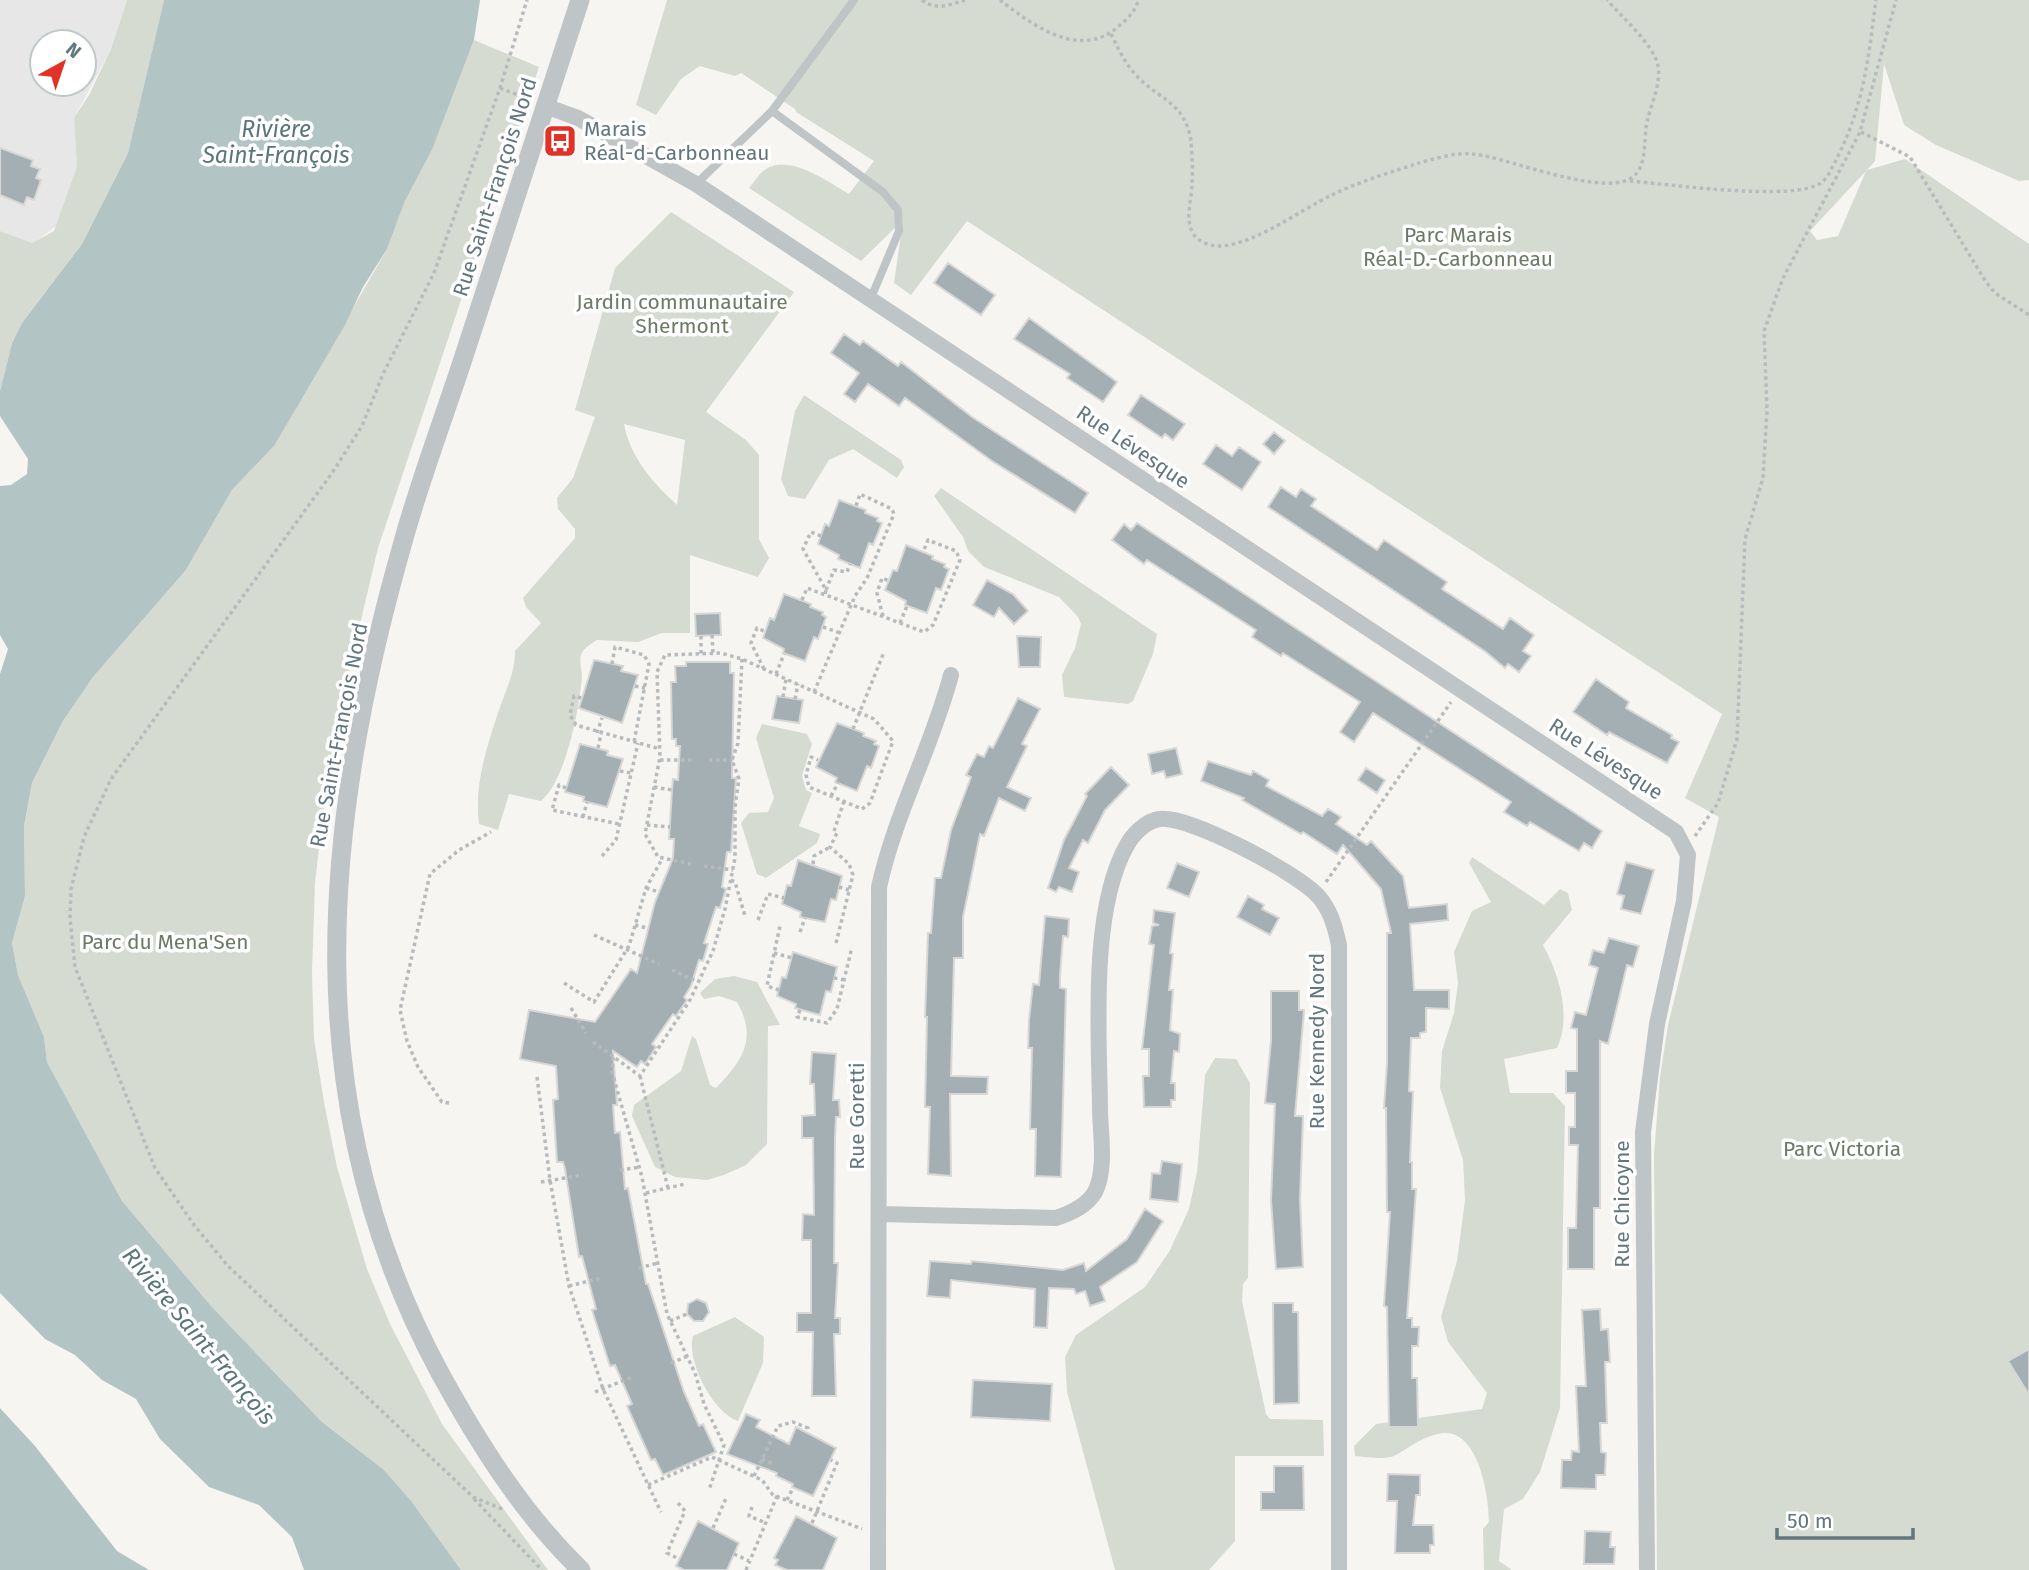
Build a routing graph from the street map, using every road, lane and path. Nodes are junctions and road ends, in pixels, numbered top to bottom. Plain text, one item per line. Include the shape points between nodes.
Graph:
1 (527, 0) edge
2 (580, 0) edge
3 (854, 0) edge
4 (922, 0) edge
5 (965, 0) edge
6 (1000, 0) edge
7 (1138, 0) edge
8 (1607, 0) edge
9 (1876, 0) edge
10 (1896, 0) edge
11 (1111, 34) junction
12 (500, 88) junction
13 (545, 106) junction
14 (772, 111) junction
15 (1860, 132) junction
16 (1628, 180) junction
17 (696, 184) junction
18 (871, 298) junction
19 (2029, 315) edge
20 (856, 506) dead end
21 (878, 533) dead end
22 (885, 535) junction
23 (821, 536) dead end
24 (923, 552) dead end
25 (850, 564) dead end
26 (888, 581) dead end
27 (826, 592) junction
28 (802, 600) dead end
29 (851, 604) junction
30 (907, 606) dead end
31 (883, 617) junction
32 (900, 623) junction
33 (823, 627) dead end
34 (764, 631) dead end
35 (841, 634) junction
36 (712, 635) dead end
37 (701, 636) dead end
38 (884, 652) dead end
39 (713, 653) junction
40 (701, 654) junction
41 (784, 654) dead end
42 (742, 659) junction
43 (611, 664) dead end
44 (764, 669) junction
45 (776, 674) junction
46 (951, 675) dead end
47 (786, 679) junction
48 (797, 684) junction
49 (635, 686) dead end
50 (645, 688) junction
51 (1460, 688) junction
52 (814, 692) junction
53 (783, 697) dead end
54 (582, 698) dead end
55 (795, 699) dead end
56 (859, 712) junction
57 (602, 718) dead end
58 (853, 729) dead end
59 (599, 734) junction
60 (636, 743) junction
61 (598, 748) dead end
62 (660, 749) junction
63 (660, 760) junction
64 (694, 760) dead end
65 (709, 760) dead end
66 (732, 760) junction
67 (818, 760) dead end
68 (620, 771) dead end
69 (631, 774) junction
70 (838, 783) dead end
71 (654, 787) junction
72 (566, 788) dead end
73 (672, 790) dead end
74 (831, 796) junction
75 (844, 801) junction
76 (587, 802) dead end
77 (583, 817) junction
78 (619, 824) junction
79 (647, 825) junction
80 (670, 827) dead end
81 (491, 832) dead end
82 (1684, 844) junction
83 (830, 846) junction
84 (602, 856) dead end
85 (662, 859) junction
86 (691, 864) dead end
87 (813, 864) dead end
88 (704, 866) dead end
89 (733, 870) junction
90 (731, 880) junction
91 (839, 887) dead end
92 (646, 888) junction
93 (849, 890) junction
94 (659, 892) dead end
95 (1317, 894) junction
96 (784, 898) dead end
97 (745, 916) dead end
98 (805, 918) dead end
99 (758, 920) dead end
100 (635, 925) junction
101 (780, 926) dead end
102 (647, 928) dead end
103 (800, 932) dead end
104 (594, 935) dead end
105 (836, 943) dead end
106 (852, 947) dead end
107 (627, 949) junction
108 (774, 953) junction
109 (792, 958) dead end
110 (659, 964) dead end
111 (672, 970) dead end
112 (834, 978) dead end
113 (845, 980) junction
114 (696, 982) junction
115 (564, 983) dead end
116 (779, 990) dead end
117 (571, 1008) dead end
118 (800, 1010) dead end
119 (586, 1033) dead end
120 (593, 1042) dead end
121 (614, 1056) junction
122 (640, 1076) junction
123 (537, 1077) dead end
124 (449, 1103) dead end
125 (640, 1167) junction
126 (620, 1170) dead end
127 (583, 1175) dead end
128 (550, 1180) junction
129 (541, 1181) dead end
130 (685, 1184) dead end
131 (668, 1188) junction
132 (646, 1193) junction
133 (879, 1214) junction
134 (659, 1263) junction
135 (639, 1268) dead end
136 (601, 1278) dead end
137 (569, 1286) junction
138 (687, 1314) dead end
139 (670, 1321) junction
140 (688, 1356) junction
141 (671, 1363) dead end
142 (632, 1377) dead end
143 (603, 1389) junction
144 (595, 1392) dead end
145 (806, 1431) dead end
146 (762, 1459) junction
147 (720, 1460) junction
148 (831, 1460) dead end
149 (774, 1464) dead end
150 (754, 1476) junction
151 (648, 1485) junction
152 (793, 1488) dead end
153 (709, 1490) dead end
154 (727, 1496) dead end
155 (777, 1496) junction
156 (473, 1497) junction
157 (787, 1500) junction
158 (678, 1503) dead end
159 (752, 1507) dead end
160 (661, 1512) dead end
161 (817, 1512) junction
162 (537, 1523) junction
163 (766, 1523) junction
164 (812, 1523) dead end
165 (713, 1528) dead end
166 (878, 1536) junction
167 (733, 1554) dead end
168 (679, 1559) dead end
169 (750, 1561) junction
170 (542, 1570) edge
171 (582, 1570) edge
172 (747, 1570) edge
173 (878, 1570) edge
174 (1339, 1570) edge
175 (1647, 1570) edge

1 - 12 path
2 - 13 street, Rue Saint-François Nord
3 - 14 lane
4 - 5 path via 942,8
6 - 11 path via 1038,30 1065,39
7 - 11 path
8 - 16 path via 1658,64 1641,163
9 - 16 path via 1862,100 1822,182 1802,190 1759,191
10 - 15 path
11 - 16 path via 1136,75 1185,117 1191,140 1188,219 1193,233 1207,244 1234,244 1256,237 1334,193 1418,164 1469,153 1497,156 1558,175 1616,184
12 - 13 path
12 - 156 path via 435,273 362,426 111,779 84,837 71,889 70,918 75,967 155,1168 194,1225 228,1266
13 - 17 street, Rue Lévesque via 579,118
13 - 162 street, Rue Saint-François Nord via 389,594 351,776 337,877 334,949 339,1039 354,1138 384,1246 413,1321 456,1402
14 - 17 lane
14 - 18 lane via 883,192 898,210 899,231
15 - 19 path via 1910,157 1986,282
15 - 82 path via 1783,278 1764,331 1767,410 1763,478 1745,540 1737,739 1713,815
17 - 18 street, Rue Lévesque
18 - 51 street, Rue Lévesque
20 - 22 path via 860,494 892,509
21 - 22 path
22 - 29 path
23 - 27 path via 811,532 803,549
24 - 32 path via 928,540 956,551 960,560 933,625 924,632
25 - 27 path via 847,572 834,570
26 - 31 path via 882,578 877,593
27 - 28 path via 807,588
27 - 29 path
29 - 31 path
29 - 35 path
30 - 32 path
31 - 32 path
33 - 35 path
34 - 44 path via 757,628 751,643
35 - 52 path
36 - 39 path
37 - 40 path
38 - 56 path
39 - 40 path
39 - 42 path
40 - 62 path via 665,655 658,665
41 - 45 path
42 - 44 path
42 - 66 path via 738,743
43 - 50 path via 615,647 644,655 649,664
44 - 45 path
45 - 47 path
46 - 133 street, Rue Goretti via 879,887
47 - 48 path
47 - 53 path
48 - 52 path
48 - 55 path
49 - 50 path
50 - 60 path
51 - 82 street, Rue Lévesque via 1666,823
51 - 95 path
52 - 56 path
54 - 59 path via 574,696 570,715 576,725
56 - 58 path
56 - 75 path via 874,719 893,740 870,803 862,809
57 - 59 path
59 - 60 path
59 - 61 path
60 - 62 path
60 - 69 path
62 - 63 path
63 - 64 path
63 - 71 path
65 - 66 path
66 - 89 path via 739,779
67 - 74 path via 811,757 806,775 809,787
68 - 69 path
69 - 78 path
70 - 74 path
71 - 73 path
71 - 79 path
72 - 77 path via 559,785 552,810
74 - 75 path
75 - 83 path
76 - 77 path
77 - 78 path
78 - 84 path via 616,840
79 - 80 path
79 - 85 path via 647,839
81 - 124 path via 430,874 400,1010 418,1068 442,1102
82 - 175 street, Rue Chicoyne via 1688,855 1684,901 1657,1024 1643,1132
83 - 87 path via 814,856
83 - 93 path via 849,864 853,874
85 - 86 path
85 - 92 path
88 - 89 path
89 - 90 path
90 - 97 path
90 - 114 path via 717,940
91 - 93 path
92 - 94 path
92 - 100 path
93 - 105 path
95 - 133 street, Rue Kennedy Nord via 1266,860 1195,826 1159,818 1147,823 1126,846 1102,938 1101,1160 1094,1192 1083,1206 1056,1218
95 - 174 street, Rue Kennedy Nord via 1328,909 1339,945
96 - 99 path via 768,894
98 - 103 path
100 - 102 path
100 - 107 path
101 - 108 path
104 - 107 path
106 - 113 path
107 - 110 path
107 - 115 path via 594,1002
108 - 109 path
108 - 116 path via 767,986
111 - 114 path
112 - 113 path
113 - 118 path via 837,1009 827,1023 797,1017
114 - 122 path via 690,1000
117 - 119 path
120 - 121 path
121 - 122 path
121 - 125 path via 612,1072
122 - 131 path
123 - 128 path
125 - 126 path
125 - 132 path
127 - 128 path
128 - 129 path
128 - 137 path
130 - 131 path
131 - 132 path
132 - 134 path
133 - 166 street, Rue Goretti
134 - 135 path
134 - 139 path
136 - 137 path
137 - 143 path
138 - 139 path
139 - 140 path
140 - 141 path
140 - 147 path via 724,1445
142 - 143 path
143 - 144 path
143 - 151 path
145 - 146 path via 808,1428 793,1422 778,1426
146 - 149 path
146 - 150 path
147 - 150 path
147 - 151 path via 709,1457
147 - 153 path
148 - 161 path via 837,1463
150 - 155 path
151 - 160 path
152 - 157 path
154 - 165 path
155 - 157 path
155 - 163 path
156 - 162 path
156 - 170 path
157 - 161 path
158 - 168 path via 685,1511 667,1553
159 - 163 path via 749,1516
161 - 164 path
161 - 166 path
162 - 171 street, Rue Saint-François Nord
163 - 169 path
166 - 173 street, Rue Goretti
167 - 169 path
169 - 172 path

